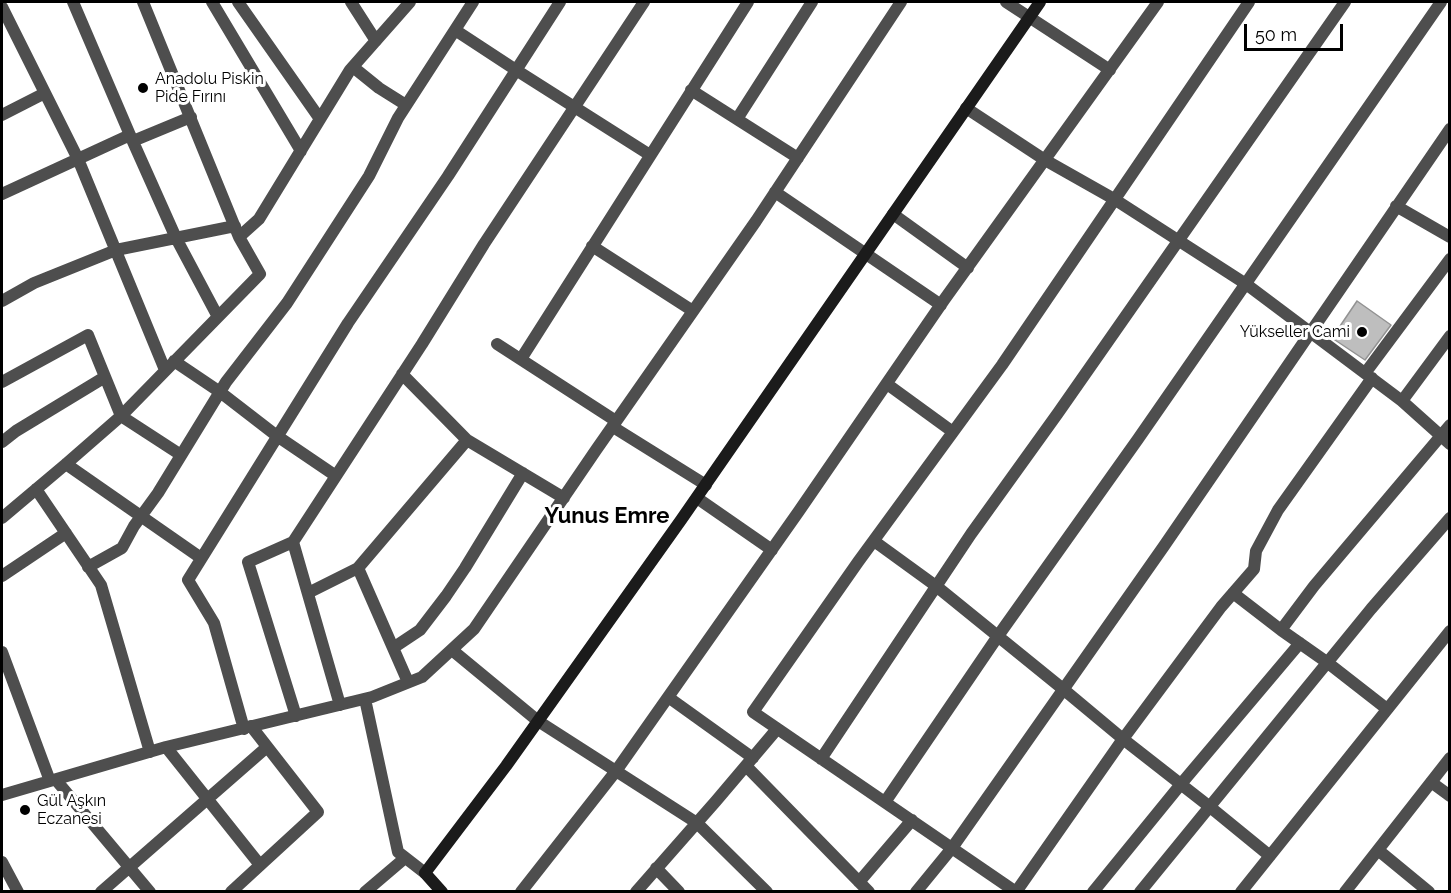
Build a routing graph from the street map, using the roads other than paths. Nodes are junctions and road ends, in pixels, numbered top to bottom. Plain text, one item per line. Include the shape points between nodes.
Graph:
1 (73, 2) edge
2 (143, 2) edge
3 (212, 2) edge
4 (238, 2) edge
5 (351, 2) edge
6 (410, 2) edge
7 (473, 2) edge
8 (560, 2) edge
9 (644, 2) edge
10 (748, 2) edge
11 (812, 2) edge
12 (901, 2) edge
13 (1006, 2) edge
14 (1040, 2) edge
15 (1158, 2) edge
16 (1249, 2) edge
17 (1346, 2) edge
18 (1441, 2) edge
19 (2, 7) edge
20 (1029, 17) junction
21 (455, 30) junction
22 (376, 40) junction
23 (353, 67) junction
24 (516, 70) junction
25 (1110, 70) junction
26 (691, 90) junction
27 (45, 93) junction
28 (406, 105) junction
29 (574, 107) junction
30 (966, 108) junction
31 (2, 116) edge
32 (191, 117) junction
33 (320, 119) junction
34 (737, 119) junction
35 (1449, 129) edge
36 (132, 138) junction
37 (301, 151) junction
38 (650, 155) junction
39 (798, 158) junction
40 (78, 159) junction
41 (1045, 160) junction
42 (775, 192) junction
43 (2, 194) edge
44 (1114, 199) junction
45 (1396, 206) junction
46 (893, 214) junction
47 (237, 232) junction
48 (1449, 237) edge
49 (176, 238) junction
50 (1179, 240) junction
51 (592, 246) junction
52 (116, 250) junction
53 (865, 254) junction
54 (1449, 259) edge
55 (968, 268) junction
56 (1246, 284) junction
57 (2, 301) edge
58 (941, 305) junction
59 (693, 311) junction
60 (218, 317) junction
61 (1310, 332) junction
62 (1449, 336) edge
63 (497, 344) dead end
64 (520, 359) junction
65 (169, 365) junction
66 (402, 374) junction
67 (1369, 375) junction
68 (105, 377) junction
69 (2, 382) edge
70 (887, 384) junction
71 (220, 392) junction
72 (1402, 400) junction
73 (121, 416) junction
74 (615, 424) junction
75 (1449, 425) edge
76 (953, 432) junction
77 (277, 436) junction
78 (467, 440) junction
79 (1445, 440) edge
80 (2, 442) edge
81 (181, 455) junction
82 (66, 464) junction
83 (523, 473) junction
84 (336, 476) junction
85 (706, 485) junction
86 (36, 489) junction
87 (564, 498) junction
88 (697, 498) junction
89 (140, 517) junction
90 (2, 518) edge
91 (1449, 518) edge
92 (66, 533) junction
93 (874, 541) junction
94 (293, 542) junction
95 (772, 550) junction
96 (201, 558) junction
97 (88, 567) junction
98 (358, 568) junction
99 (2, 576) edge
100 (936, 586) junction
101 (308, 593) junction
102 (1233, 593) junction
103 (1281, 630) junction
104 (1449, 631) edge
105 (998, 636) junction
106 (1300, 643) junction
107 (393, 648) junction
108 (452, 650) junction
109 (3, 660) edge
110 (1328, 663) junction
111 (408, 682) junction
112 (1063, 689) junction
113 (668, 697) junction
114 (364, 699) junction
115 (340, 705) junction
116 (1387, 709) junction
117 (296, 716) junction
118 (538, 721) junction
119 (248, 727) junction
120 (777, 729) junction
121 (1123, 739) junction
122 (166, 747) junction
123 (267, 747) junction
124 (150, 752) junction
125 (1449, 758) edge
126 (821, 759) junction
127 (749, 762) junction
128 (616, 771) junction
129 (53, 781) junction
130 (1431, 782) junction
131 (1181, 784) junction
132 (2, 795) edge
133 (1449, 796) edge
134 (207, 798) junction
135 (885, 802) junction
136 (1210, 807) junction
137 (912, 820) junction
138 (697, 823) junction
139 (952, 848) junction
140 (1378, 850) junction
141 (1270, 856) junction
142 (405, 858) junction
143 (2, 862) edge
144 (260, 866) junction
145 (129, 867) junction
146 (656, 868) junction
147 (425, 873) junction
148 (859, 882) junction
149 (18, 891) edge
150 (101, 891) edge
151 (150, 891) edge
152 (231, 891) edge
153 (365, 891) edge
154 (442, 891) edge
155 (520, 891) edge
156 (636, 891) edge
157 (678, 891) edge
158 (767, 891) edge
159 (869, 891) edge
160 (916, 891) edge
161 (1016, 891) edge
162 (1093, 891) edge
163 (1140, 891) edge
164 (1242, 891) edge
165 (1345, 891) edge
166 (1429, 891) edge

1 - 36 street
2 - 32 street
3 - 37 street
4 - 33 street
5 - 22 street
6 - 22 street
7 - 21 street
8 - 24 street
9 - 29 street
10 - 26 street
11 - 34 street
12 - 39 street
13 - 20 street
14 - 20 main road
15 - 25 street
16 - 44 street
17 - 50 street
18 - 56 street
19 - 27 street
20 - 25 street
20 - 30 main road
21 - 24 street
21 - 28 street
22 - 23 street
23 - 28 street
23 - 33 street
24 - 29 street
24 - 77 street
25 - 41 street
26 - 34 street
26 - 38 street
27 - 31 street
27 - 40 street
28 - 71 street via 357,196 287,303
29 - 38 street
29 - 66 street
30 - 41 street
30 - 46 main road
32 - 36 street
32 - 47 street
33 - 37 street
34 - 39 street
35 - 45 street
36 - 40 street
36 - 49 street
37 - 47 street via 259,219
38 - 51 street
39 - 42 street
40 - 43 street
40 - 52 street
41 - 44 street
41 - 55 street
42 - 53 street
42 - 59 street
44 - 50 street
44 - 76 street
45 - 48 street
45 - 61 street
46 - 53 main road
46 - 55 street
47 - 49 street
47 - 60 street via 260,274
49 - 52 street
49 - 60 street
50 - 56 street
50 - 100 street
51 - 59 street
51 - 64 street
52 - 57 street via 34,283
52 - 65 street
53 - 58 street
53 - 85 main road
54 - 67 street
55 - 58 street
56 - 61 street
56 - 105 street
58 - 70 street
59 - 74 street
60 - 65 street
61 - 67 street
61 - 112 street
62 - 72 street
63 - 64 street
64 - 74 street
65 - 71 street
65 - 73 street
66 - 78 street
66 - 84 street
67 - 72 street
67 - 102 street via 1278,510 1256,551 1254,569
68 - 69 street via 88,335
68 - 73 street
68 - 80 street
70 - 76 street
70 - 95 street
71 - 77 street
71 - 81 street
72 - 79 street
73 - 81 street
73 - 82 street
74 - 85 street
74 - 87 street
75 - 79 street
76 - 93 street
77 - 84 street
77 - 96 street
78 - 83 street
78 - 98 street
79 - 103 street via 1314,586
81 - 89 street
82 - 86 street
82 - 89 street
83 - 87 street
83 - 107 street via 446,596 420,630
84 - 94 street
85 - 88 main road
86 - 90 street
86 - 92 street
87 - 108 street via 474,629
88 - 95 street
88 - 118 main road
89 - 96 street
89 - 97 street via 122,548
91 - 110 street
92 - 97 street
92 - 99 street
93 - 100 street
93 - 120 street via 753,712
94 - 101 street
94 - 117 street via 248,562
95 - 113 street
96 - 119 street via 188,580 214,623
97 - 124 street via 101,585
98 - 101 street
98 - 107 street
100 - 105 street
100 - 126 street
101 - 115 street
102 - 103 street
102 - 121 street
103 - 106 street
104 - 116 street
105 - 112 street
105 - 135 street
106 - 110 street
106 - 131 street
107 - 111 street
108 - 111 street via 422,677
108 - 118 street
109 - 129 street
110 - 116 street
110 - 136 street
111 - 114 street
112 - 121 street
112 - 139 street
113 - 127 street
113 - 128 street
114 - 115 street
114 - 142 street via 398,852
115 - 117 street
116 - 141 street
117 - 119 street
118 - 128 street
118 - 147 main road
119 - 122 street
119 - 123 street
120 - 126 street
120 - 127 street
121 - 131 street
121 - 161 street
122 - 124 street
122 - 134 street
123 - 134 street
123 - 144 street via 318,812
124 - 129 street
125 - 130 street
126 - 135 street
127 - 138 street
127 - 148 street
128 - 138 street
128 - 155 street
129 - 132 street
129 - 145 street
130 - 133 street
130 - 140 street
131 - 136 street
131 - 162 street
134 - 144 street
134 - 145 street
135 - 137 street
136 - 141 street
136 - 163 street
137 - 139 street
137 - 148 street
138 - 146 street
138 - 158 street
139 - 160 street
139 - 161 street
140 - 165 street
140 - 166 street
141 - 164 street
142 - 147 street
142 - 153 street
143 - 149 street
144 - 152 street
145 - 150 street
145 - 151 street
146 - 156 street
146 - 157 street
147 - 154 main road
148 - 159 street

